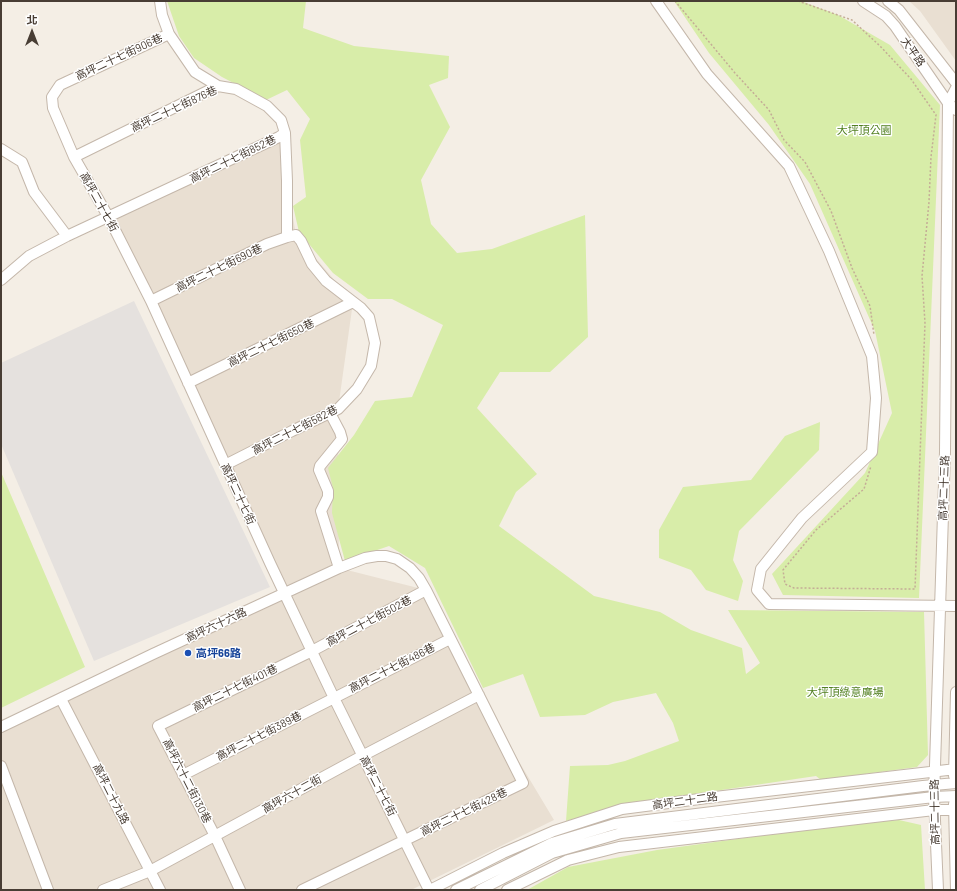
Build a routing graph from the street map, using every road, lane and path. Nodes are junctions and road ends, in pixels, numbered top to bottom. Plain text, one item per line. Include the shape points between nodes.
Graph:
1 (160, 1) edge
2 (656, 1) edge
3 (675, 1) edge
4 (798, 1) edge
5 (862, 1) edge
6 (888, 1) edge
7 (169, 34) junction
8 (956, 83) edge
9 (218, 86) junction
10 (956, 88) edge
11 (52, 97) joint
12 (948, 103) junction
13 (956, 110) edge
14 (285, 133) junction
15 (1, 149) edge
16 (74, 157) junction
17 (109, 218) junction
18 (67, 236) junction
19 (287, 237) junction
20 (1, 280) edge
21 (151, 301) junction
22 (353, 302) junction
23 (875, 337) dead end
24 (188, 383) junction
25 (330, 413) junction
26 (945, 452) junction
27 (956, 452) edge
28 (873, 461) dead end
29 (225, 465) junction
30 (339, 568) junction
31 (426, 590) junction
32 (284, 593) junction
33 (939, 605) junction
34 (956, 606) edge
35 (450, 639) junction
36 (312, 651) junction
37 (956, 692) edge
38 (479, 695) junction
39 (334, 698) junction
40 (61, 699) junction
41 (158, 726) joint
42 (1, 727) edge
43 (362, 756) junction
44 (1, 766) edge
45 (955, 769) edge
46 (935, 771) junction
47 (183, 775) junction
48 (524, 783) joint
49 (955, 783) edge
50 (934, 784) junction
51 (955, 796) edge
52 (934, 797) junction
53 (934, 810) junction
54 (955, 810) edge
55 (215, 836) junction
56 (405, 841) junction
57 (150, 871) junction
58 (48, 890) edge
59 (103, 890) edge
60 (160, 890) edge
61 (240, 890) edge
62 (302, 890) edge
63 (430, 890) edge
64 (456, 890) edge
65 (480, 890) edge
66 (507, 890) edge
67 (938, 890) edge
68 (956, 890) edge

1 - 7 street
2 - 33 street via 707,74 789,166 829,251 872,356 876,398 872,452 802,518 761,569 757,590 769,604
3 - 23 path via 769,110 784,140 805,162 831,211 852,268 870,306
4 - 28 path via 852,20 911,79 936,115 922,276 925,323 915,589 794,588 785,584 783,570 816,530 864,489
5 - 12 street, 大平路 via 886,16 895,26
6 - 8 street, 大平路 via 904,15
7 - 9 street, 高坪二十七街906巷 via 195,72
7 - 11 street, 高坪二十七街906巷 via 60,85
9 - 14 street, 高坪二十七街876巷 via 236,89 267,106 281,120
9 - 16 street, 高坪二十七街876巷
10 - 12 street, 高坪二十三路
11 - 16 street, 高坪二十七街 via 53,108
12 - 13 street, 大平路
12 - 26 street, 高坪二十三路
14 - 17 street, 高坪二十七街852巷
14 - 19 street, 高坪二十七街852巷
15 - 18 street via 22,162 34,192
16 - 17 street, 高坪二十七街
17 - 18 street, 高坪二十七街852巷
17 - 21 street, 高坪二十七街
18 - 20 street, 高坪二十七街852巷 via 29,256
19 - 21 street, 高坪二十七街690巷 via 267,244
19 - 22 street via 296,235 312,264 326,281
21 - 24 street, 高坪二十七街
22 - 24 street, 高坪二十七街650巷
22 - 25 street, 高坪二十七街582巷 via 369,317 375,343 371,366 357,389 338,410
24 - 29 street, 高坪二十七街
25 - 29 street, 高坪二十七街582巷
25 - 30 street via 342,440 320,466 319,470 328,492 321,511
26 - 27 street
26 - 33 street, 高坪二十三路
29 - 32 street, 高坪二十七街
30 - 31 street, 高坪六十六路 via 365,558 386,556 397,559 410,568
30 - 32 street, 高坪六十六路
31 - 35 street, 高坪六十六路
31 - 36 street, 高坪二十七街502巷
32 - 36 street, 高坪二十七街
32 - 40 street, 高坪六十六路
33 - 34 street
33 - 46 street, 高坪二十三路
35 - 38 street, 高坪六十六路
35 - 39 street, 高坪二十七街486巷
36 - 39 street, 高坪二十七街
36 - 41 street, 高坪二十七街401巷
37 - 45 street, 高坪二十三路
38 - 43 street, 高坪六十二街
38 - 48 street, 高坪六十六路
39 - 43 street, 高坪二十七街
39 - 47 street, 高坪二十七街389巷
40 - 42 street, 高坪六十六路
40 - 57 street, 高坪二十九路
41 - 47 street, 高坪六十二街130巷
43 - 55 street, 高坪六十二街
43 - 56 street, 高坪二十七街
44 - 58 street
45 - 46 street, 高坪二十二路
45 - 49 street, 高坪二十三路
46 - 50 street, 高坪二十三路
46 - 63 street, 高坪二十二路 via 622,809 554,831 503,853
47 - 55 street, 高坪六十二街130巷
48 - 56 street, 高坪二十七街428巷
49 - 50 street, 高坪二十二路
49 - 51 street, 高坪二十三路
50 - 52 street, 高坪二十三路
50 - 64 street, 高坪二十二路 via 615,824 552,843
51 - 52 street
51 - 54 street, 高坪二十三路
52 - 53 street, 高坪二十三路
52 - 65 street via 621,833 552,853
53 - 54 street
53 - 66 street via 619,847 568,860
53 - 67 street, 高坪二十三路
54 - 68 street, 高坪二十三路
55 - 57 street, 高坪六十二街
55 - 61 street, 高坪六十二街130巷
56 - 62 street, 高坪二十七街428巷
56 - 63 street, 高坪二十七街
57 - 59 street, 高坪六十二街
57 - 60 street, 高坪二十九路

